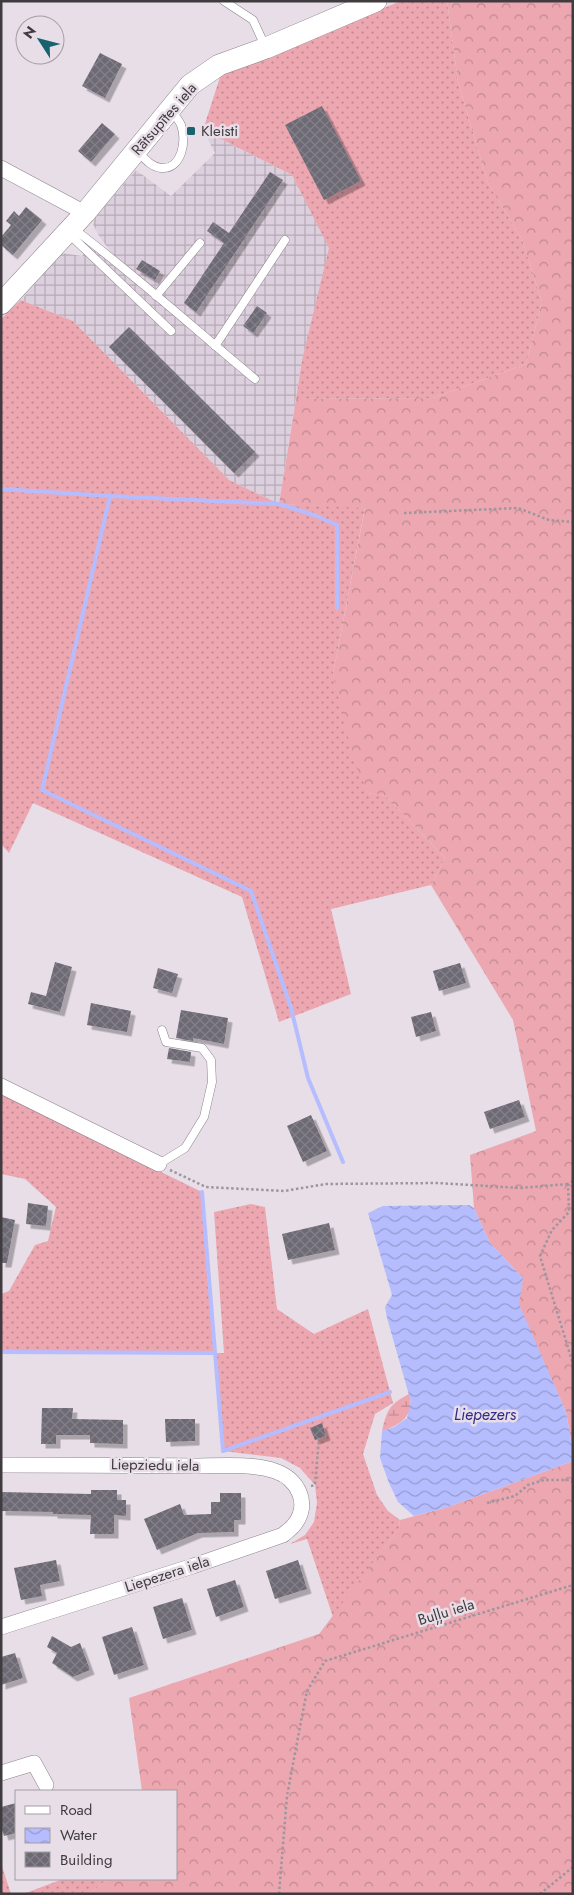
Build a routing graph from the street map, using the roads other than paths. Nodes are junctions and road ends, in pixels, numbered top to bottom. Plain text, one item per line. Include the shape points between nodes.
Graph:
1 (224, 1) edge
2 (376, 1) edge
3 (266, 48) junction
4 (170, 108) junction
5 (136, 151) junction
6 (1, 168) edge
7 (75, 224) junction
8 (285, 240) dead end
9 (200, 243) dead end
10 (156, 296) junction
11 (1, 304) edge
12 (171, 331) dead end
13 (215, 346) junction
14 (255, 379) dead end
15 (162, 1030) dead end
16 (1, 1086) edge
17 (159, 1164) joint
18 (1, 1465) edge
19 (300, 1490) joint
20 (1, 1627) edge
21 (1, 1773) edge
22 (46, 1785) dead end

1 - 3 lane via 253,20
2 - 3 street, Rātsupītes iela
3 - 4 street, Rātsupītes iela via 219,65 190,85
4 - 5 street, Rātsupītes iela
4 - 5 lane via 181,125 181,155 172,165 161,168
5 - 7 street, Rātsupītes iela
6 - 7 street
7 - 10 lane
7 - 11 street, Rātsupītes iela
7 - 12 lane via 86,251
8 - 13 lane
9 - 10 lane
10 - 13 lane
13 - 14 lane
15 - 17 lane via 166,1042 202,1048 211,1060 212,1082 204,1117 184,1148
16 - 17 street
18 - 19 street, Liepziedu iela via 261,1468 285,1475
19 - 20 street, Liepezera iela via 302,1509 295,1525 283,1535
21 - 22 street via 34,1762

